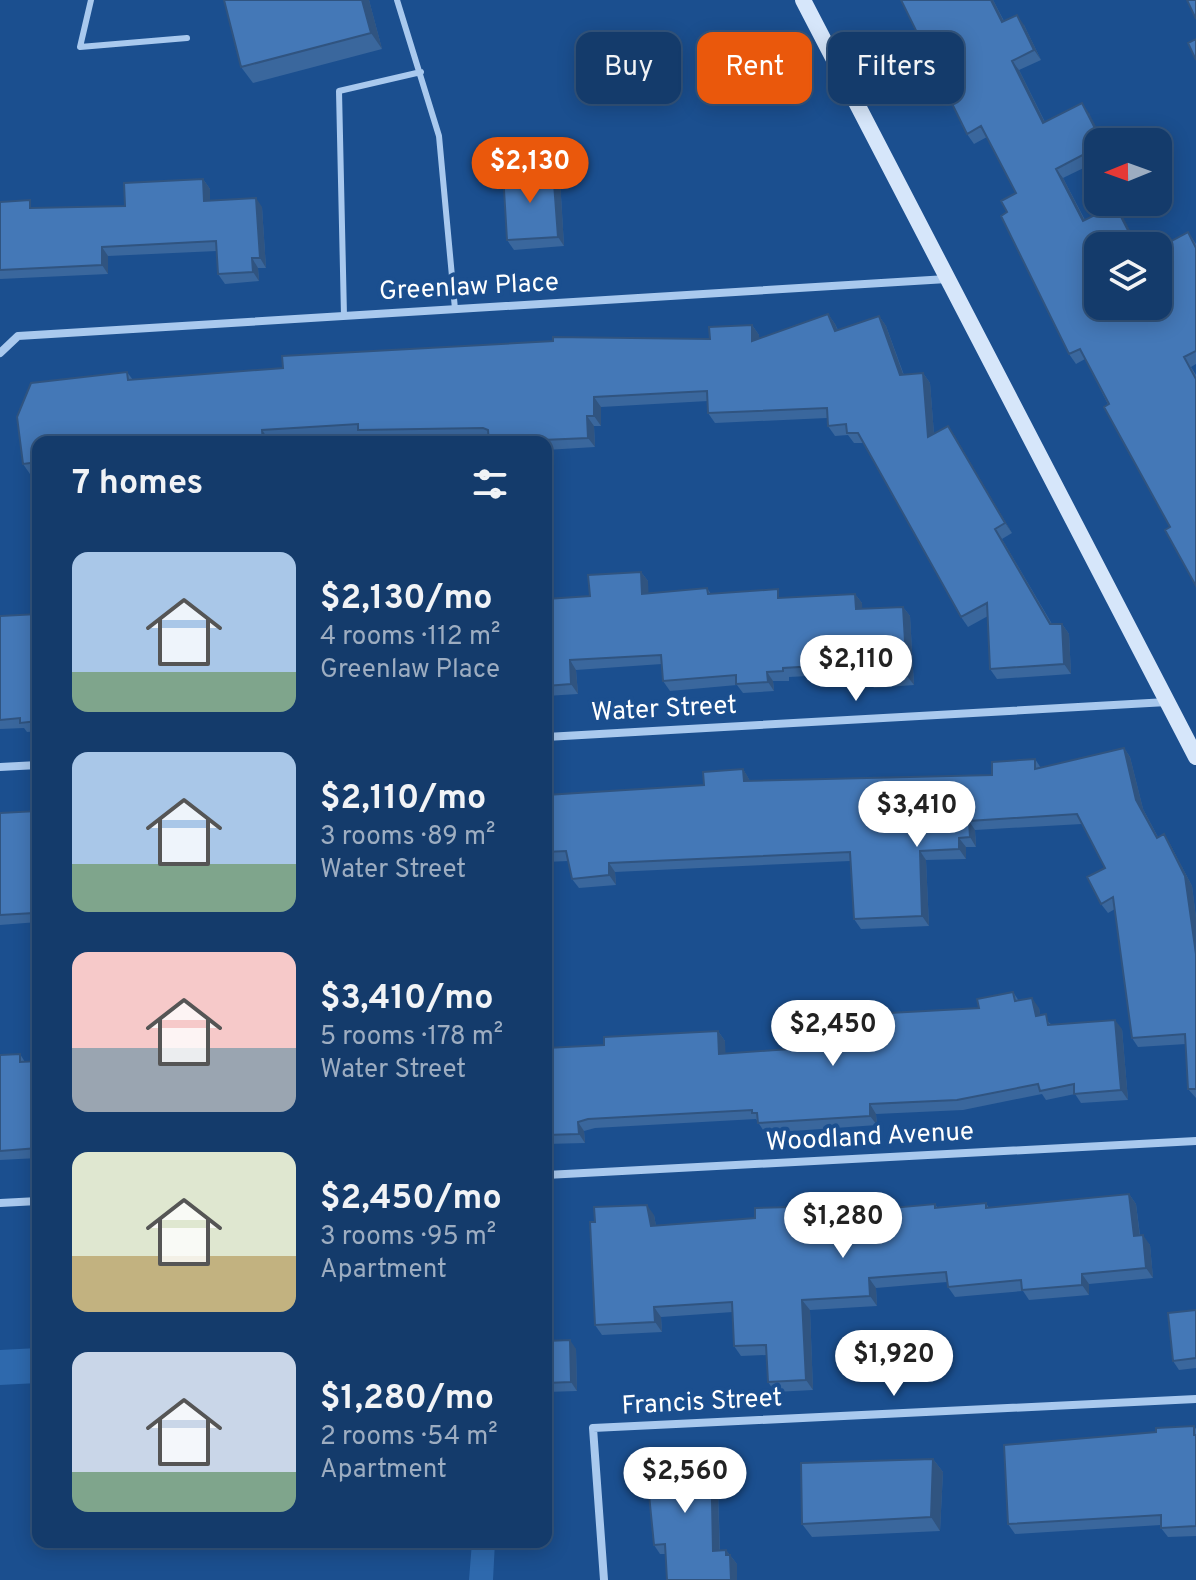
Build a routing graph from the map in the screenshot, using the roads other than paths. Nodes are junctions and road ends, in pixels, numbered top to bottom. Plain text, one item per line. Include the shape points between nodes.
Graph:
1 (91, 0) edge
2 (397, 0) edge
3 (803, 0) edge
4 (187, 38) dead end
5 (421, 72) junction
6 (947, 279) junction
7 (455, 309) junction
8 (344, 316) junction
9 (0, 353) edge
10 (1168, 702) junction
11 (552, 737) edge
12 (1196, 757) edge
13 (32, 765) edge
14 (0, 767) edge
15 (1196, 1141) edge
16 (552, 1175) edge
17 (32, 1201) edge
18 (0, 1203) edge
19 (1196, 1399) edge
20 (604, 1580) edge

1 - 4 lane via 80,47
2 - 5 lane
3 - 6 main road
5 - 7 lane via 439,136
5 - 8 lane via 339,91
6 - 7 street, Greenlaw Place
6 - 10 main road
7 - 8 street, Greenlaw Place
8 - 9 street, Greenlaw Place via 18,336
10 - 11 street, Water Street
10 - 12 main road
13 - 14 street
15 - 16 street, Woodland Avenue
17 - 18 street
19 - 20 street, Francis Street via 593,1428

